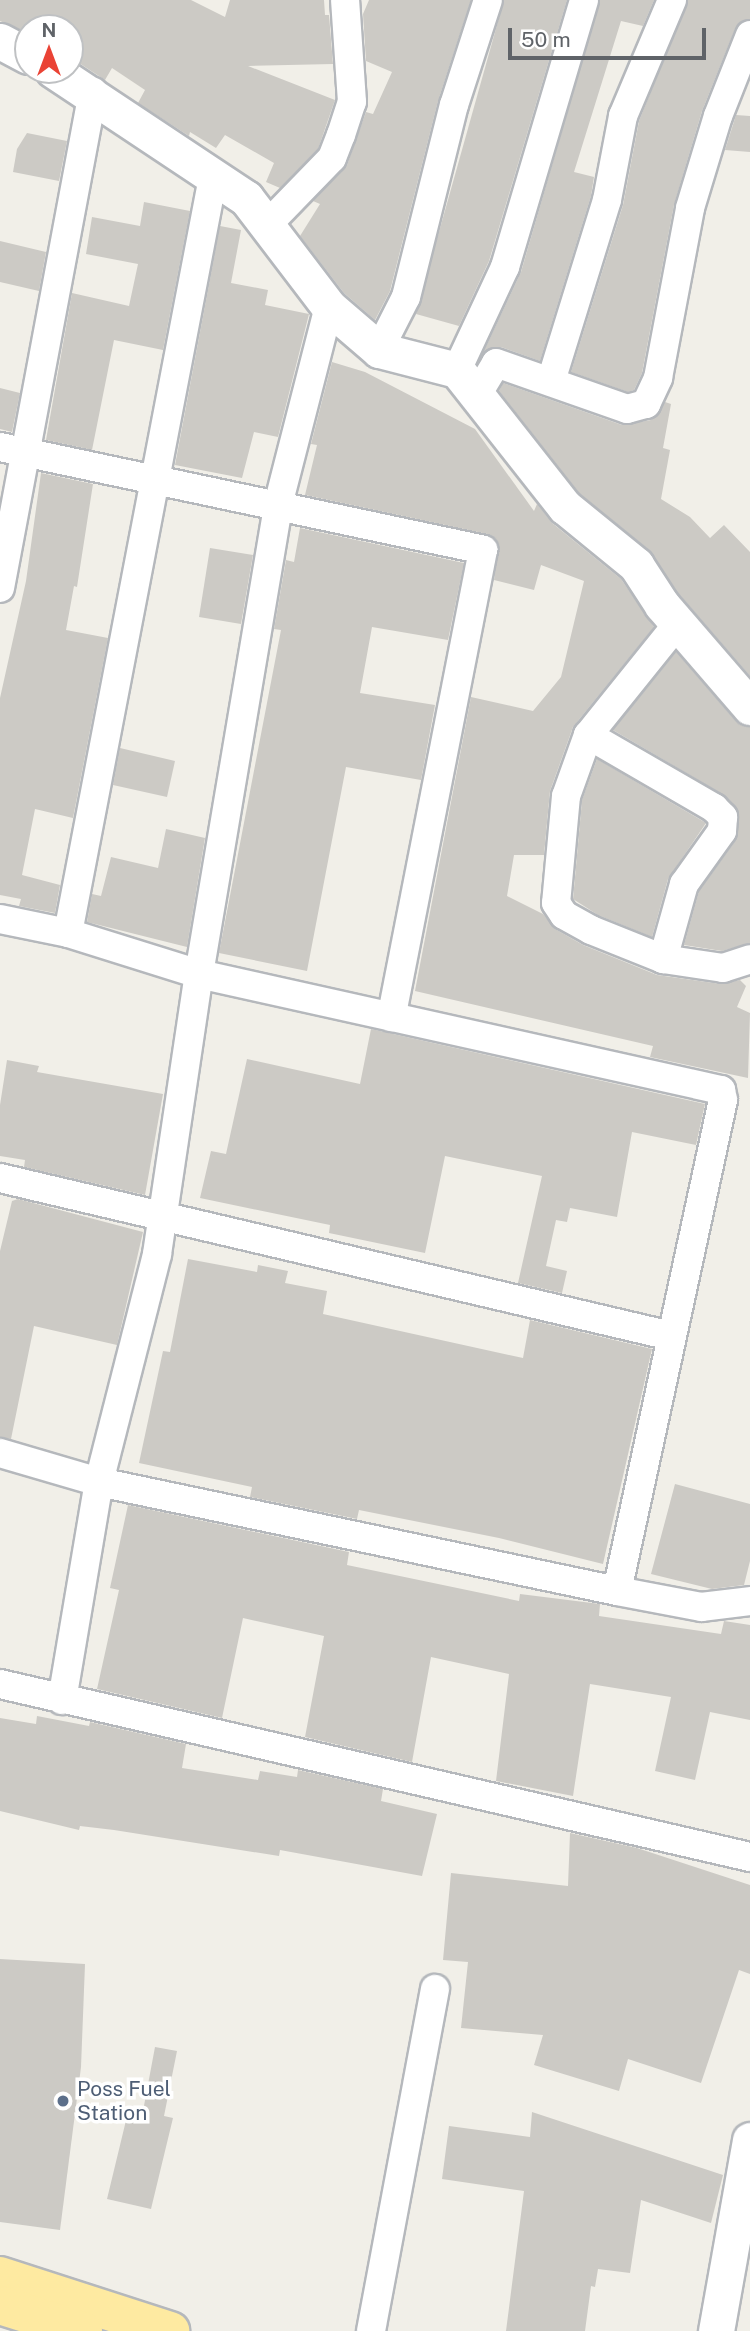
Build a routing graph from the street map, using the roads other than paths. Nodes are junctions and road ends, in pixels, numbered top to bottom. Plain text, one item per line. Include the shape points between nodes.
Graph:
1 (345, 0) edge
2 (488, 0) edge
3 (584, 0) edge
4 (673, 0) edge
5 (750, 35) edge
6 (744, 65) edge
7 (78, 84) edge
8 (93, 92) junction
9 (213, 177) junction
10 (267, 225) junction
11 (329, 307) junction
12 (379, 350) junction
13 (551, 381) junction
14 (467, 383) junction
15 (12, 450) edge
16 (156, 479) junction
17 (278, 505) junction
18 (0, 588) edge
19 (679, 622) junction
20 (750, 707) edge
21 (588, 735) junction
22 (0, 919) edge
23 (68, 933) junction
24 (663, 959) junction
25 (750, 959) edge
26 (199, 974) junction
27 (391, 1017) junction
28 (0, 1178) edge
29 (161, 1214) junction
30 (671, 1336) junction
31 (0, 1453) edge
32 (99, 1482) junction
33 (617, 1591) junction
34 (750, 1601) edge
35 (0, 1684) edge
36 (62, 1700) junction
37 (750, 1857) edge
38 (435, 1989) dead end
39 (750, 2140) edge
40 (0, 2276) edge
41 (0, 2305) edge
42 (83, 2331) edge
43 (170, 2331) edge
44 (371, 2331) edge
45 (716, 2331) edge

1 - 10 street via 352,102 341,135 332,158
2 - 12 street via 454,105 406,297
3 - 14 street
4 - 13 street via 623,116 607,200
5 - 6 street
6 - 13 street via 690,208 657,378 646,404 628,409
7 - 8 street
8 - 9 street
8 - 15 street
9 - 10 street via 246,198
9 - 16 street
10 - 11 street
11 - 12 street
11 - 17 street
12 - 14 street
13 - 14 street via 496,363
14 - 19 street via 565,507 636,565
15 - 16 street
15 - 18 street
16 - 17 street
16 - 23 street
17 - 26 street
17 - 27 street via 483,550
19 - 20 street
19 - 21 street
21 - 24 street via 566,796 556,903 564,915 591,930
21 - 24 street via 723,817 722,831 684,884
22 - 23 street
23 - 26 street
24 - 25 street via 723,968
26 - 27 street
26 - 29 street
27 - 30 street via 721,1090 723,1100
28 - 29 street
29 - 30 street
29 - 32 street via 157,1254
30 - 33 street
31 - 32 street
32 - 33 street
32 - 36 street
33 - 34 street via 701,1607
35 - 36 street
36 - 37 street
38 - 44 street
39 - 45 street
40 - 43 highway
41 - 42 highway

